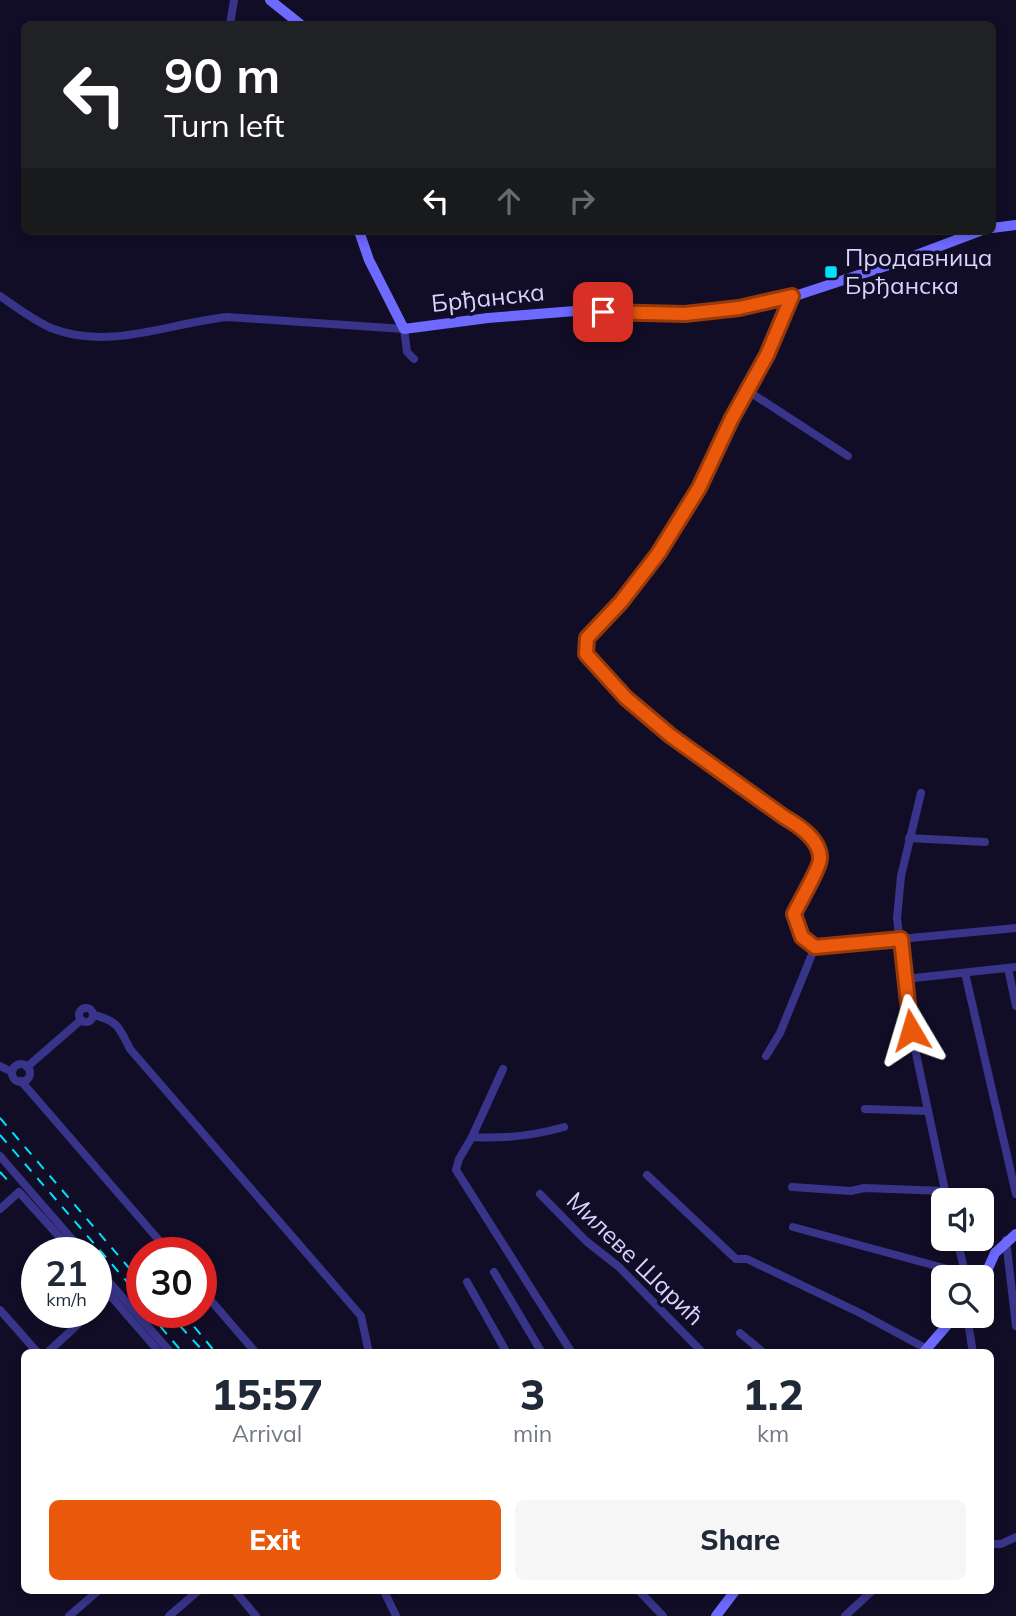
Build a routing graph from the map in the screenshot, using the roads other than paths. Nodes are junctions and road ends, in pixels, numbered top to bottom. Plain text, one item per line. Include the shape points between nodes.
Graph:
1 (234, 0) edge
2 (270, 0) edge
3 (230, 21) edge
4 (296, 21) edge
5 (1016, 225) edge
6 (996, 228) edge
7 (360, 235) edge
8 (969, 235) edge
9 (0, 296) edge
10 (792, 296) junction
11 (404, 329) junction
12 (414, 359) dead end
13 (748, 391) junction
14 (848, 456) dead end
15 (921, 793) dead end
16 (909, 838) junction
17 (985, 842) dead end
18 (1016, 928) edge
19 (901, 939) junction
20 (815, 947) junction
21 (1012, 967) edge
22 (965, 973) junction
23 (905, 979) junction
24 (1016, 1006) edge
25 (766, 1056) dead end
26 (0, 1066) edge
27 (27, 1067) junction
28 (503, 1069) dead end
29 (12, 1072) junction
30 (20, 1081) junction
31 (865, 1109) dead end
32 (928, 1111) junction
33 (564, 1126) dead end
34 (472, 1137) junction
35 (0, 1156) edge
36 (647, 1175) dead end
37 (792, 1187) dead end
38 (944, 1188) edge
39 (1016, 1194) edge
40 (540, 1195) dead end
41 (931, 1195) edge
42 (0, 1209) edge
43 (793, 1227) dead end
44 (60, 1237) edge
45 (70, 1237) edge
46 (156, 1237) edge
47 (1011, 1237) edge
48 (990, 1265) edge
49 (931, 1266) edge
50 (494, 1272) dead end
51 (467, 1282) dead end
52 (112, 1285) edge
53 (112, 1297) edge
54 (217, 1308) edge
55 (0, 1310) edge
56 (1016, 1326) edge
57 (74, 1328) edge
58 (945, 1328) edge
59 (969, 1328) edge
60 (740, 1333) dead end
61 (34, 1349) edge
62 (51, 1349) edge
63 (157, 1349) edge
64 (168, 1349) edge
65 (253, 1349) edge
66 (368, 1349) edge
67 (505, 1349) edge
68 (540, 1349) edge
69 (569, 1349) edge
70 (699, 1349) edge
71 (759, 1349) edge
72 (922, 1349) edge
73 (927, 1349) edge
74 (972, 1349) edge
75 (1016, 1537) edge
76 (994, 1544) edge
77 (95, 1594) edge
78 (195, 1594) edge
79 (238, 1594) edge
80 (385, 1594) edge
81 (642, 1594) edge
82 (733, 1594) edge
83 (869, 1594) edge
84 (69, 1616) edge
85 (169, 1616) edge
86 (256, 1616) edge
87 (396, 1616) edge
88 (663, 1616) edge
89 (716, 1616) edge
90 (845, 1616) edge

1 - 3 street
2 - 4 street
5 - 6 street
7 - 11 street
8 - 10 street, Брђанска
9 - 11 street, Брђанска via 51,328 78,334 147,333 227,317
10 - 11 street, Брђанска via 685,314 575,311
10 - 13 street
11 - 12 street via 407,352
13 - 14 street
13 - 20 street via 699,488 658,554 587,638 586,654 626,698 671,736 803,828 821,860 794,914 802,937
15 - 16 street
16 - 17 street
16 - 19 street via 897,918
18 - 19 street
19 - 20 street
19 - 23 street
20 - 25 street
21 - 22 street
21 - 24 street
22 - 23 street
22 - 39 street
23 - 32 street
26 - 29 street
27 - 29 street via 17,1065
27 - 30 street via 29,1075
27 - 66 street via 81,1020 90,1021 94,1014 111,1019 130,1049 361,1316
28 - 34 street
29 - 30 street
30 - 46 street
31 - 32 street
32 - 38 street
33 - 34 street via 537,1135
34 - 69 street via 456,1170
35 - 45 street
36 - 72 street via 736,1259 747,1259 860,1313
37 - 41 street
40 - 70 street, Милеве Шарић
42 - 44 street via 19,1192
43 - 49 street
47 - 48 street
47 - 56 street
50 - 68 street
51 - 67 street
52 - 64 street
53 - 63 street
54 - 65 street
55 - 61 street
57 - 62 street
58 - 73 street
59 - 74 street
60 - 71 street
75 - 76 street
77 - 84 street
78 - 85 street
79 - 86 street
80 - 87 street
81 - 88 street
82 - 89 street
83 - 90 street

